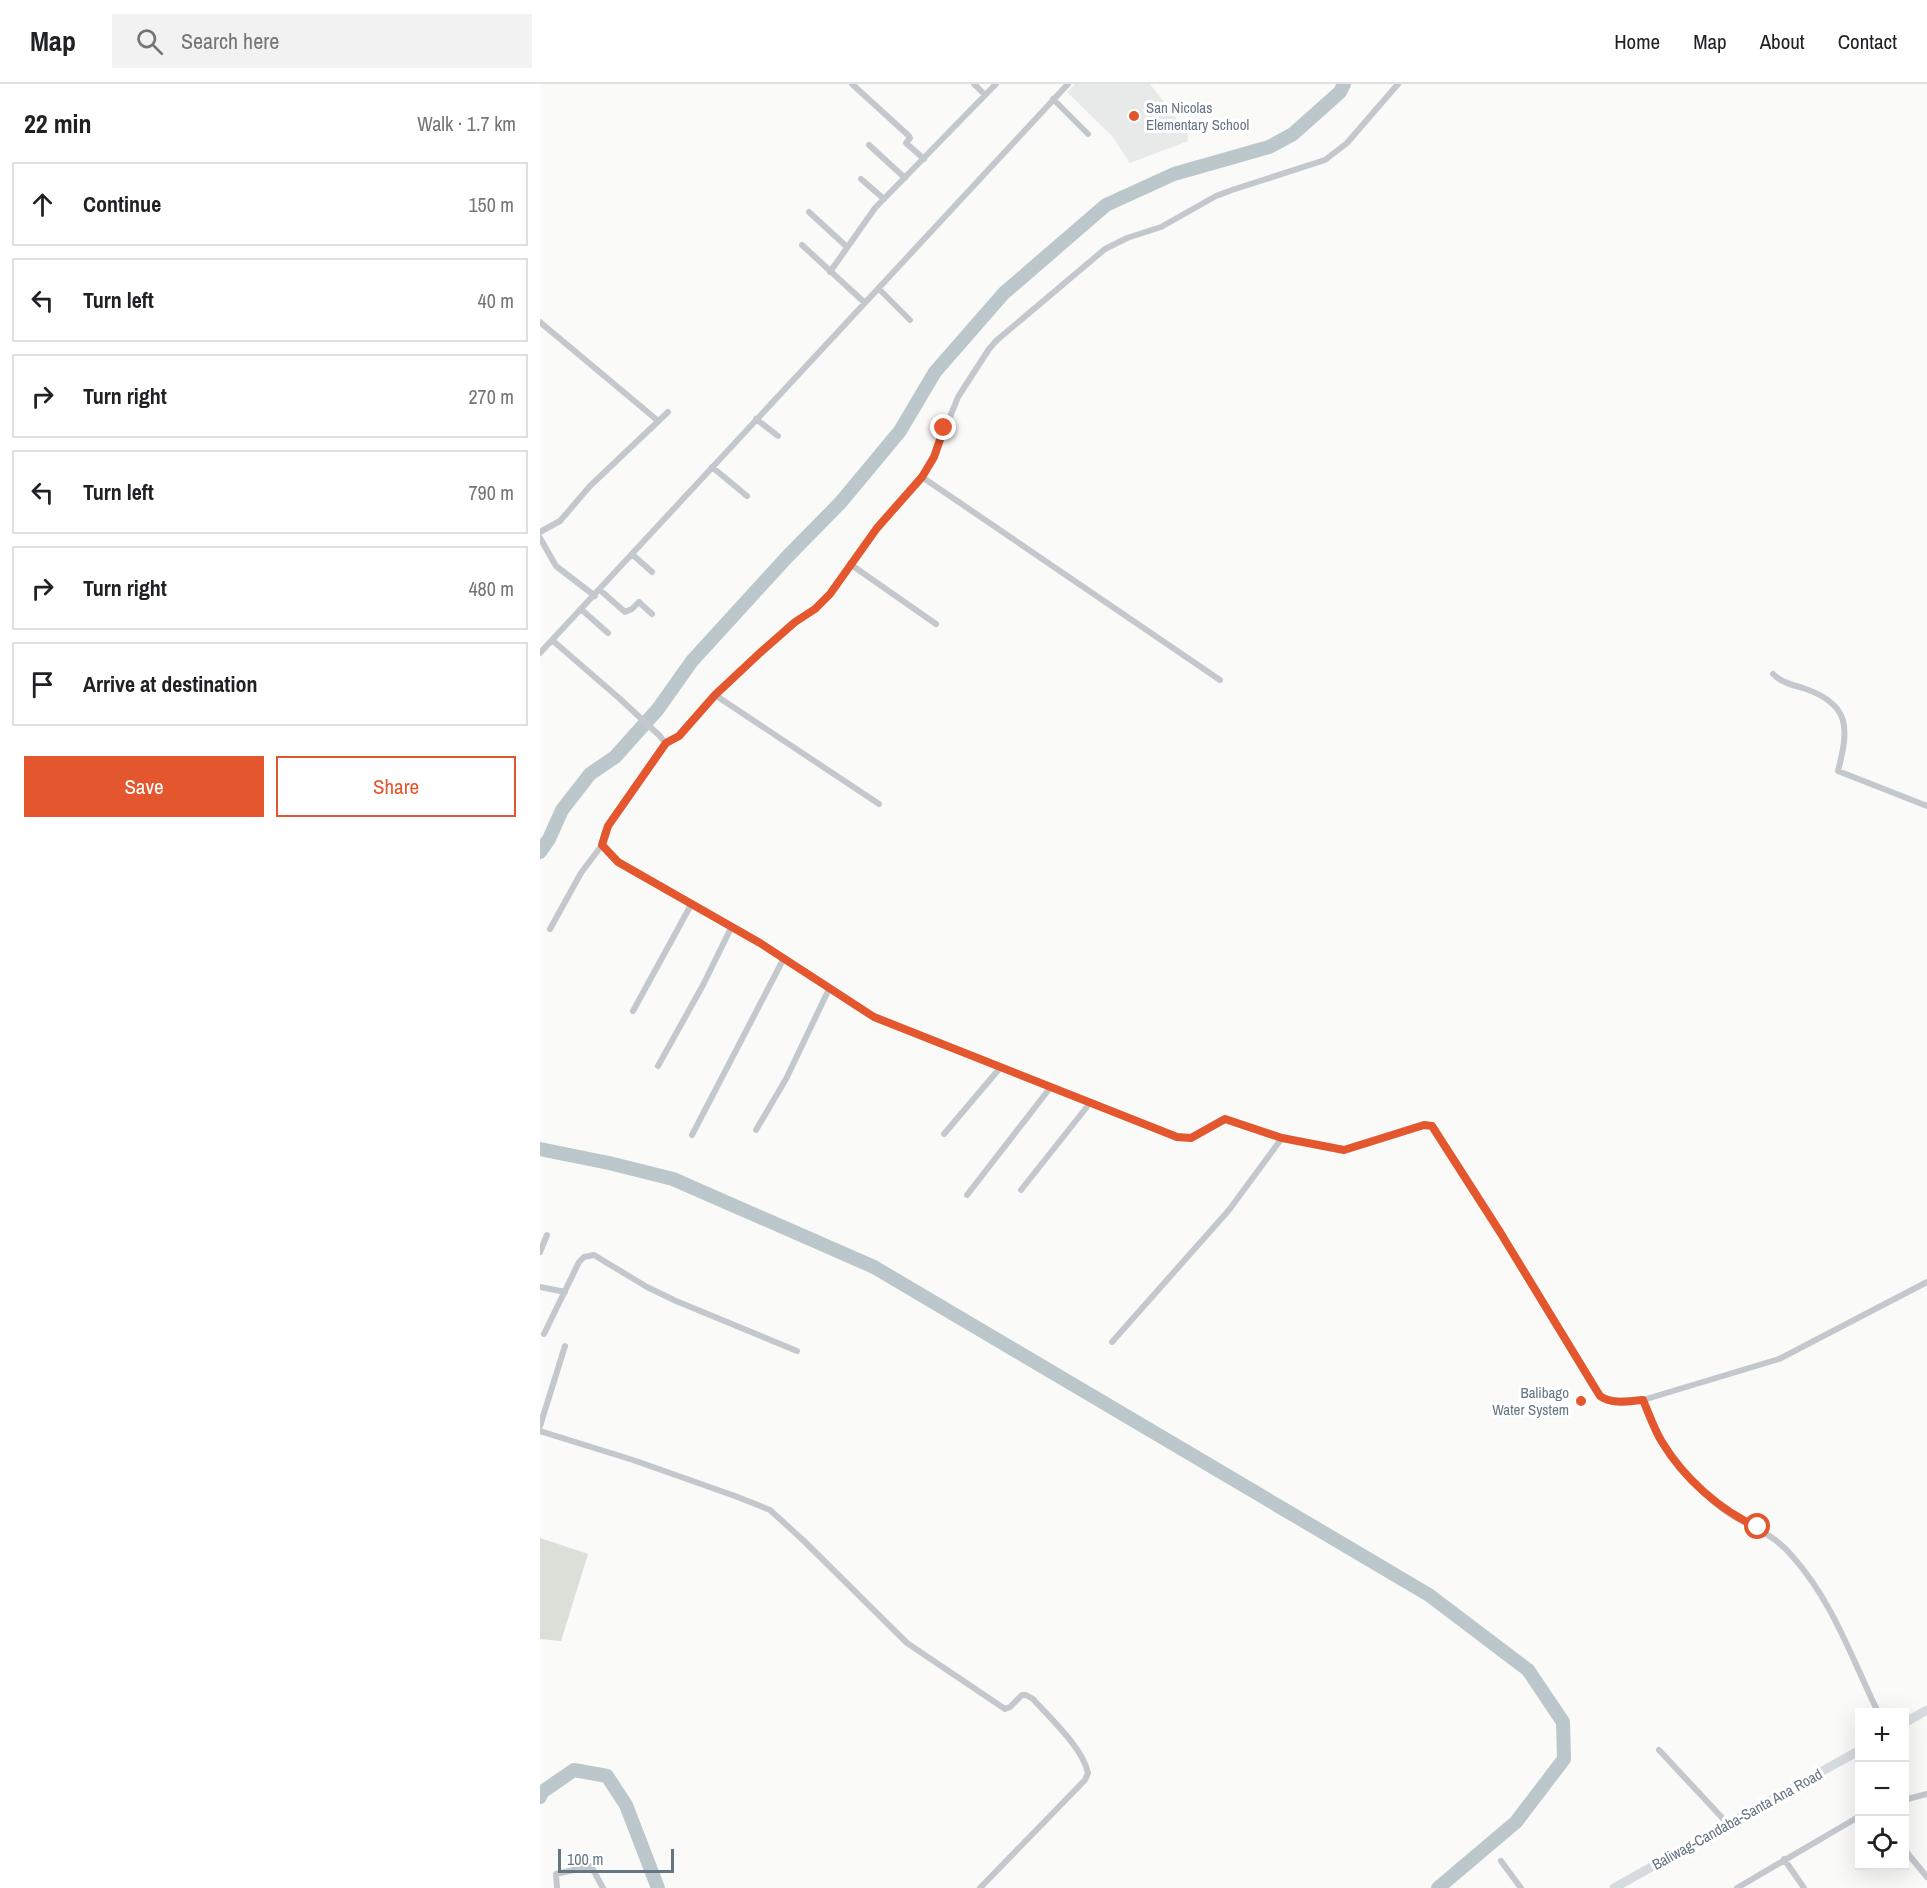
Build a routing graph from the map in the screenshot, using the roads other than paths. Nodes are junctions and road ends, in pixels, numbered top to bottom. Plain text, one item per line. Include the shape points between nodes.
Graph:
1 (852, 84) edge
2 (974, 84) edge
3 (996, 84) edge
4 (1068, 84) edge
5 (1398, 84) edge
6 (985, 95) junction
7 (1053, 99) junction
8 (1088, 134) dead end
9 (869, 145) dead end
10 (924, 159) junction
11 (905, 178) junction
12 (861, 179) dead end
13 (884, 199) junction
14 (809, 212) dead end
15 (802, 245) dead end
16 (847, 247) junction
17 (830, 272) junction
18 (879, 289) junction
19 (866, 303) junction
20 (910, 320) dead end
21 (540, 322) edge
22 (668, 412) dead end
23 (756, 419) junction
24 (657, 420) junction
25 (778, 436) dead end
26 (712, 467) junction
27 (922, 477) junction
28 (747, 496) dead end
29 (540, 532) edge
30 (540, 538) edge
31 (632, 554) junction
32 (850, 564) junction
33 (652, 572) dead end
34 (597, 593) junction
35 (582, 610) junction
36 (652, 614) dead end
37 (936, 624) dead end
38 (608, 633) dead end
39 (552, 640) junction
40 (540, 654) edge
41 (1773, 674) dead end
42 (1220, 680) dead end
43 (715, 695) junction
44 (666, 743) junction
45 (879, 804) dead end
46 (1927, 806) edge
47 (602, 845) junction
48 (692, 903) junction
49 (732, 926) junction
50 (550, 929) dead end
51 (784, 958) junction
52 (829, 989) junction
53 (633, 1011) dead end
54 (658, 1066) dead end
55 (1000, 1068) junction
56 (1050, 1088) junction
57 (1090, 1103) junction
58 (756, 1130) dead end
59 (944, 1134) dead end
60 (692, 1135) dead end
61 (1282, 1138) junction
62 (1021, 1190) dead end
63 (967, 1195) dead end
64 (547, 1235) dead end
65 (540, 1252) edge
66 (1927, 1282) edge
67 (540, 1287) edge
68 (565, 1292) junction
69 (544, 1334) dead end
70 (1112, 1342) dead end
71 (564, 1346) dead end
72 (797, 1351) dead end
73 (1643, 1400) junction
74 (540, 1426) edge
75 (540, 1431) edge
76 (1876, 1708) edge
77 (1927, 1710) edge
78 (1909, 1721) edge
79 (1659, 1750) dead end
80 (1855, 1752) edge
81 (1927, 1794) edge
82 (1909, 1799) edge
83 (1855, 1819) edge
84 (1728, 1824) junction
85 (1909, 1854) edge
86 (1784, 1859) junction
87 (1501, 1861) dead end
88 (1927, 1877) edge
89 (557, 1888) edge
90 (603, 1888) edge
91 (980, 1888) edge
92 (1521, 1888) edge
93 (1614, 1888) edge
94 (1737, 1888) edge
95 (1804, 1888) edge

1 - 10 street via 909,136 906,143
2 - 6 street
3 - 6 street
4 - 7 street
5 - 27 street via 1347,143 1325,160 1224,193 1161,227 1105,249 989,349 958,397
6 - 10 street
7 - 8 street
7 - 18 street
9 - 11 street
10 - 11 street
11 - 13 street
12 - 13 street
13 - 16 street
14 - 16 street
15 - 17 street
16 - 17 street
17 - 19 street
18 - 19 street
18 - 20 street
19 - 23 street
21 - 24 street
22 - 24 street
23 - 25 street
23 - 26 street
24 - 29 street via 560,521
26 - 28 street
26 - 31 street
27 - 32 street
27 - 42 street
30 - 34 street via 556,566
31 - 33 street
31 - 34 street
32 - 37 street
32 - 43 street via 815,609
34 - 35 street
34 - 36 street via 625,612 639,602
35 - 38 street
35 - 39 street
39 - 40 street
39 - 44 street
41 - 46 street via 1832,702 1839,710 1845,725 1838,771
43 - 44 street via 679,736
43 - 45 street
44 - 47 street via 612,820
47 - 48 street via 618,862
47 - 50 street via 580,873
48 - 49 street
48 - 53 street
49 - 51 street
49 - 54 street
51 - 52 street
51 - 60 street
52 - 55 street via 882,1020
52 - 58 street via 786,1079
55 - 56 street
55 - 59 street
56 - 57 street
56 - 63 street
57 - 61 street via 1182,1138 1191,1138 1225,1119
57 - 62 street
61 - 70 street via 1229,1210
61 - 73 street via 1344,1150 1424,1125 1432,1126 1600,1396 1618,1402
64 - 65 street
66 - 73 street via 1779,1359
67 - 68 street
68 - 69 street
68 - 72 street via 579,1262 594,1255 676,1301
71 - 74 street
73 - 76 street via 1661,1440 1686,1473 1728,1512 1776,1539 1794,1558 1829,1607
75 - 91 street via 770,1510 907,1643 1005,1709 1022,1695 1033,1700 1065,1735 1088,1773
77 - 78 main road
79 - 84 street
80 - 84 main road, Baliwag-Candaba-Santa Ana Road
81 - 82 street
83 - 86 street
84 - 93 main road, Baliwag-Candaba-Santa Ana Road
85 - 88 street
86 - 94 street
86 - 95 street
87 - 92 street
89 - 90 street via 556,1874 591,1866

